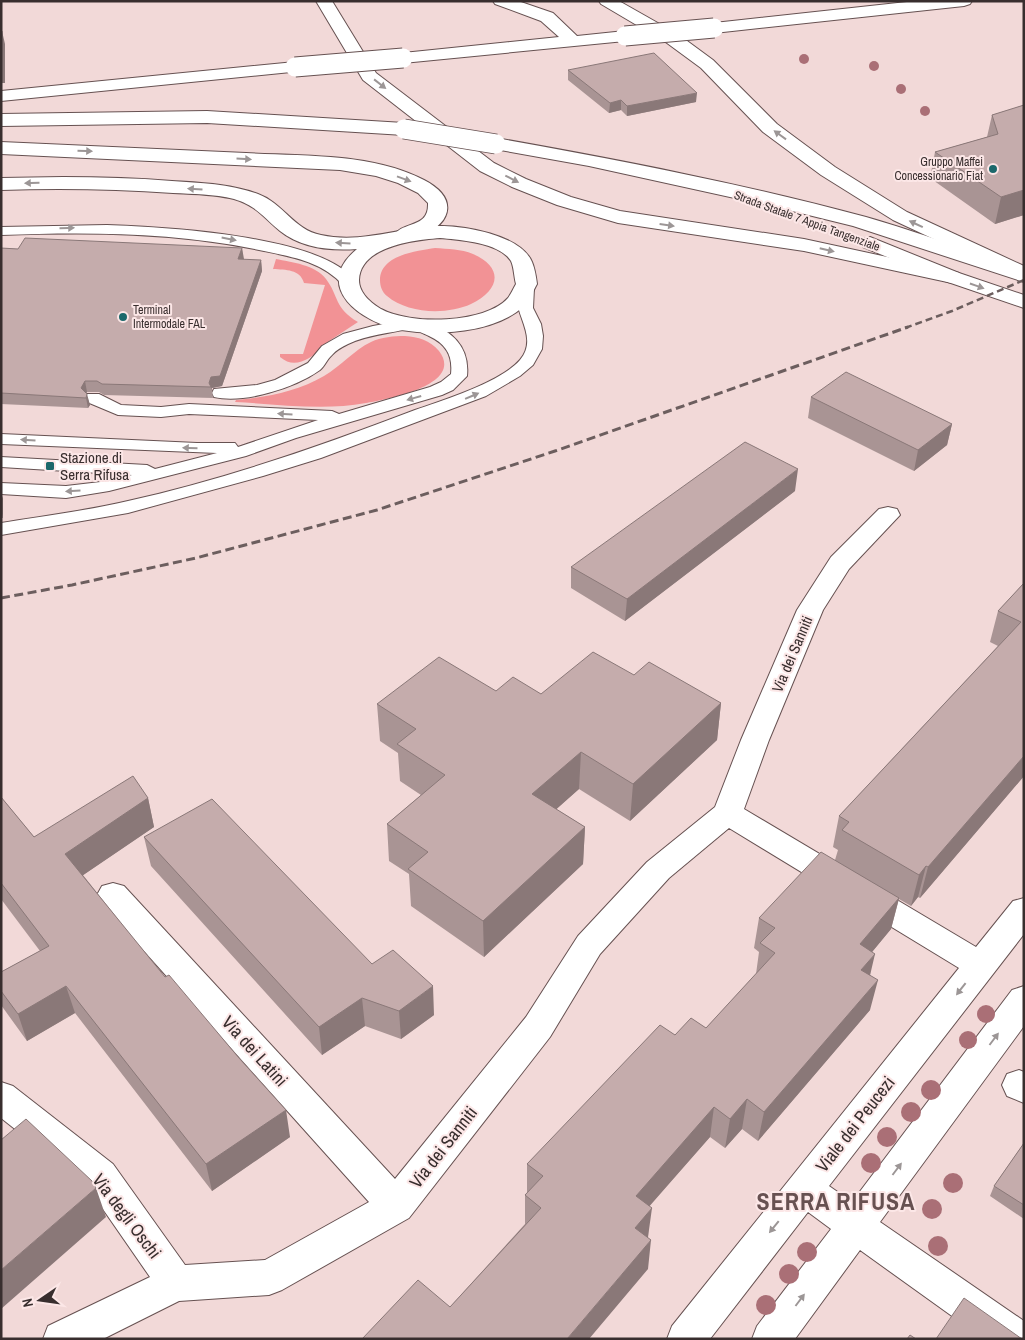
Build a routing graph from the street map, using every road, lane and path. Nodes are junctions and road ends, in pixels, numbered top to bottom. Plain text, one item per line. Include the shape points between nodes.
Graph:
1 (324, 1) edge
2 (501, 1) edge
3 (607, 1) edge
4 (953, 2) edge
5 (572, 40) junction
6 (1, 96) edge
7 (1, 120) edge
8 (1, 148) edge
9 (1, 184) edge
10 (718, 189) junction
11 (33, 230) junction
12 (1, 231) edge
13 (1, 238) edge
14 (397, 238) junction
15 (1024, 275) edge
16 (952, 277) junction
17 (348, 282) junction
18 (526, 288) junction
19 (1024, 302) edge
20 (414, 326) junction
21 (459, 376) junction
22 (220, 393) dead end
23 (95, 399) dead end
24 (368, 411) junction
25 (377, 430) junction
26 (290, 434) junction
27 (1, 439) edge
28 (1, 462) edge
29 (203, 462) junction
30 (1, 488) edge
31 (888, 515) dead end
32 (1, 529) edge
33 (727, 813) junction
34 (113, 895) dead end
35 (1024, 910) edge
36 (980, 965) junction
37 (1024, 1000) edge
38 (1, 1097) edge
39 (804, 1188) junction
40 (396, 1206) junction
41 (855, 1225) junction
42 (176, 1283) junction
43 (62, 1339) edge
44 (686, 1339) edge
45 (771, 1339) edge
46 (1017, 1339) edge

1 -> 16 main road via 369,76 487,167 519,183 564,202 618,217 804,245
2 - 5 main road via 548,17
15 -> 3 main road via 900,216 828,171 770,128 707,64 673,39
4 - 5 main road, bridge
5 - 6 main road, bridge
7 - 10 main road, bridge via 207,117 404,129 589,160
8 -> 14 main road via 323,163 379,171 423,187 439,205 438,213 427,225
14 -> 9 main road via 362,244 315,239 289,228 255,200 220,191 91,183
10 - 15 main road, Strada Statale 7 Appia Tangenziale via 860,222
10 - 16 main road, Strada Statale 7 Appia Tangenziale via 872,244
11 - 12 lane
11 - 13 lane
11 -> 17 lane via 140,229 226,238 311,258 341,272
14 - 17 main road via 363,255 352,268
14 - 18 main road via 440,232 488,239 508,248 521,260 527,274
16 -> 19 main road, Strada Statale 7 Appia Tangenziale
17 - 20 main road via 358,303 379,316
18 - 20 main road via 517,302 500,314 477,322 450,327
25 -> 18 lane via 480,392 502,381 527,362 534,349 535,336 525,308
20 - 21 lane via 441,334 455,347 460,358
20 - 22 lane via 374,331 345,340 291,380 263,390
21 -> 24 lane via 436,391
21 - 25 lane via 448,394 438,402
24 -> 23 lane via 316,416 189,409 162,412 118,410
24 - 26 lane
25 - 32 lane via 298,459 191,491 70,518
26 -> 27 lane via 215,448
26 - 29 lane
28 - 29 lane via 141,470
29 -> 30 lane via 85,490
31 - 33 main road, Via dei Sanniti via 840,563 810,610
33 - 36 main road
33 - 40 main road, Via dei Sanniti via 658,870 589,945 538,1027
34 - 40 main road, Via dei Latini
35 - 36 main road, Viale dei Peucezi
36 -> 39 main road, Viale dei Peucezi
41 -> 37 main road
38 - 42 main road, Via degli Oschi via 100,1175
39 - 41 main road
39 -> 44 main road, Viale dei Peucezi
40 - 42 main road, Via dei Sanniti via 269,1277
45 -> 41 main road
41 - 46 main road
42 - 43 main road, Via dei Sanniti

